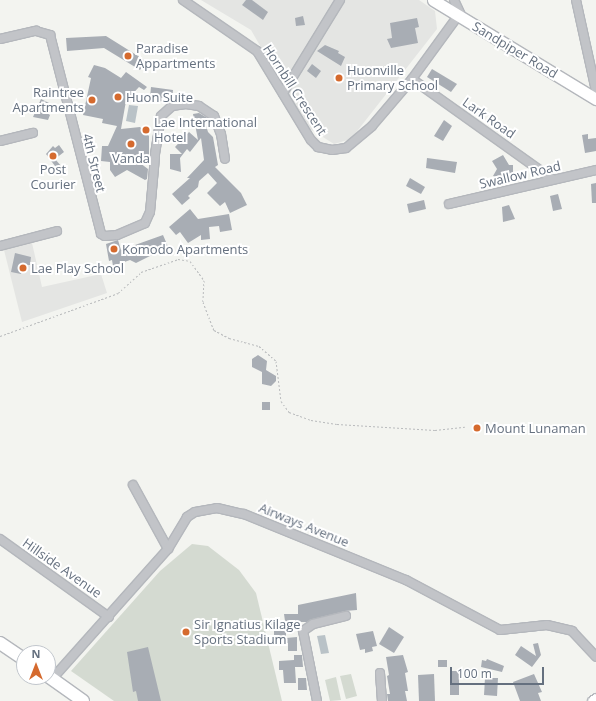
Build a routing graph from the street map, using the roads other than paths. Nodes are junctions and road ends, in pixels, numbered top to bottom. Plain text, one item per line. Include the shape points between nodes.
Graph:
1 (183, 0) edge
2 (340, 0) edge
3 (433, 0) edge
4 (454, 0) edge
5 (576, 0) edge
6 (460, 17) junction
7 (0, 39) edge
8 (412, 80) junction
9 (596, 91) edge
10 (283, 93) junction
11 (596, 99) edge
12 (32, 133) dead end
13 (0, 141) edge
14 (225, 159) dead end
15 (596, 170) edge
16 (552, 179) junction
17 (450, 204) dead end
18 (57, 231) dead end
19 (0, 246) edge
20 (133, 485) dead end
21 (0, 539) edge
22 (168, 549) junction
23 (346, 616) dead end
24 (109, 617) junction
25 (0, 642) edge
26 (16, 653) edge
27 (596, 658) edge
28 (56, 672) edge
29 (380, 674) dead end
30 (56, 682) edge
31 (596, 699) edge
32 (83, 701) edge
33 (317, 701) edge
34 (382, 701) edge
35 (593, 701) edge

1 - 10 street, Hornbill Crescent via 257,51
2 - 10 street
3 - 6 street, Sandpiper Road
4 - 6 street
5 - 9 street
6 - 8 street, Hornbill Crescent
6 - 11 street, Sandpiper Road
7 - 14 street, 4th Street via 36,31 50,35 101,234 116,235 145,224 150,212 161,116 172,106 199,106 214,116 221,134
8 - 10 street, Hornbill Crescent via 372,126 346,148 339,150 318,147 311,140
8 - 16 street, Lark Road
12 - 13 street
15 - 16 street, Swallow Road
16 - 17 street, Swallow Road
18 - 19 street
20 - 22 street
21 - 24 street, Hillside Avenue
22 - 24 street, Airways Avenue
22 - 27 street, Airways Avenue via 180,525 195,512 217,508 228,510 406,580 500,630 547,625 572,630
23 - 33 street via 313,624 303,631
24 - 28 street, Airways Avenue
25 - 26 main road
29 - 34 street
30 - 32 main road
31 - 35 street

